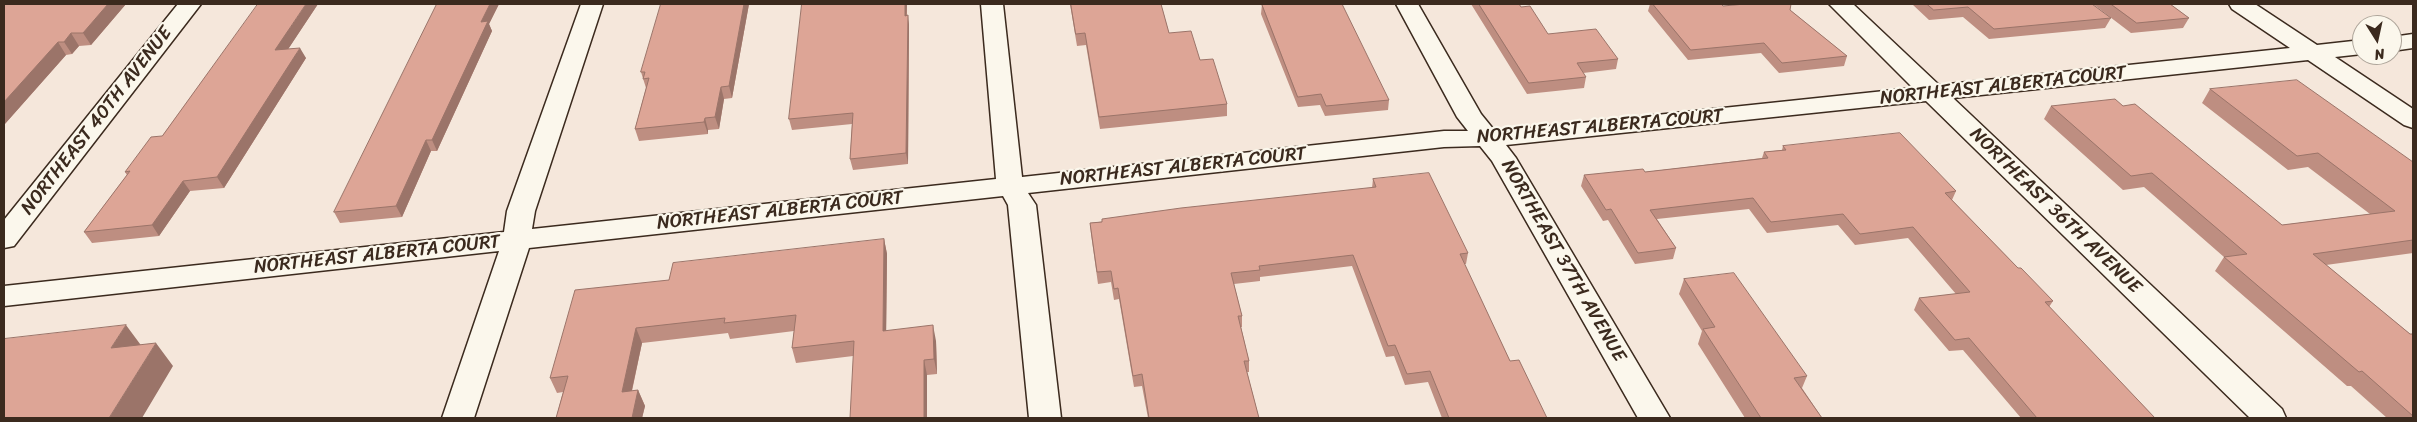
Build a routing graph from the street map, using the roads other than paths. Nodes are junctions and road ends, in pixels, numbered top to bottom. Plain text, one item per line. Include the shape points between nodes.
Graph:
1 (190, 4) edge
2 (592, 4) edge
3 (992, 4) edge
4 (1407, 4) edge
5 (1840, 4) edge
6 (2240, 4) edge
7 (2352, 48) edge
8 (2312, 52) junction
9 (1932, 93) junction
10 (2413, 120) edge
11 (1487, 138) junction
12 (1010, 186) junction
13 (4, 239) edge
14 (517, 240) junction
15 (4, 296) edge
16 (458, 418) edge
17 (1045, 418) edge
18 (1654, 418) edge
19 (2270, 418) edge

1 - 13 street, NORTHEAST 40TH AVENUE
2 - 14 street via 521,211
3 - 12 street
4 - 11 street, NORTHEAST 37TH AVENUE via 1470,117
5 - 9 street, NORTHEAST 36TH AVENUE
6 - 8 street
7 - 8 street, NORTHEAST ALBERTA COURT
8 - 9 street, NORTHEAST ALBERTA COURT
8 - 10 street
9 - 11 street, NORTHEAST ALBERTA COURT via 1523,137
9 - 19 street, NORTHEAST 36TH AVENUE
11 - 12 street, NORTHEAST ALBERTA COURT via 1444,139
11 - 18 street, NORTHEAST 37TH AVENUE via 1503,158
12 - 14 street, NORTHEAST ALBERTA COURT
12 - 17 street via 1022,205
14 - 15 street, NORTHEAST ALBERTA COURT
14 - 16 street

